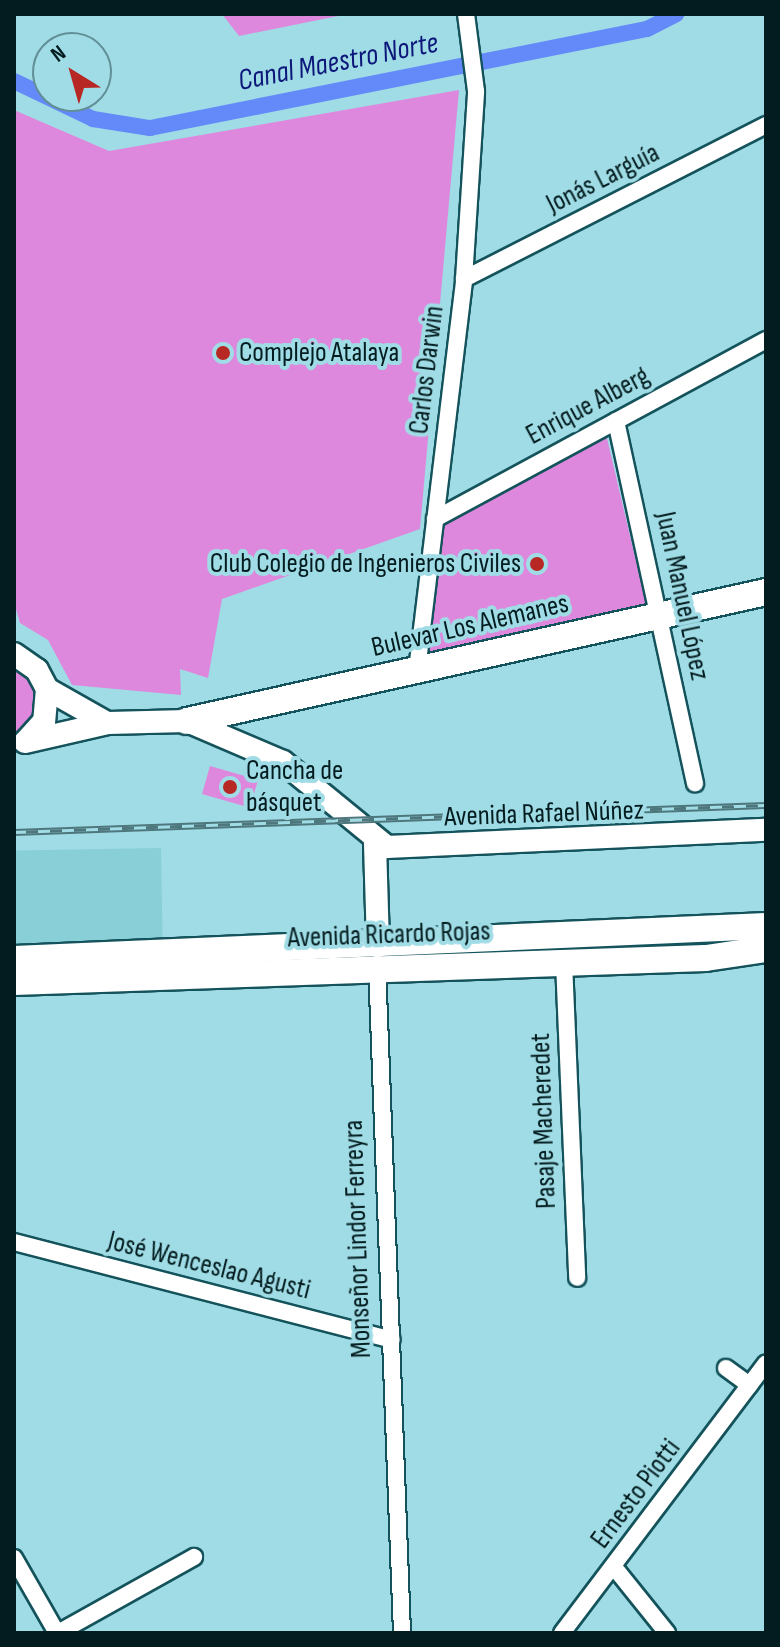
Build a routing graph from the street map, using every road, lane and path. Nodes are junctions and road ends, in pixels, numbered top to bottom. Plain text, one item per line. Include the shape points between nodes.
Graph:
1 (466, 18) edge
2 (766, 125) edge
3 (464, 279) junction
4 (766, 340) edge
5 (616, 421) junction
6 (435, 519) junction
7 (766, 592) edge
8 (661, 616) junction
9 (16, 653) edge
10 (417, 670) junction
11 (47, 689) junction
12 (268, 703) junction
13 (187, 721) junction
14 (108, 723) junction
15 (20, 744) edge
16 (254, 746) junction
17 (695, 783) dead end
18 (765, 834) edge
19 (375, 844) junction
20 (417, 850) junction
21 (376, 882) junction
22 (766, 926) edge
23 (766, 949) edge
24 (378, 956) junction
25 (564, 962) junction
26 (16, 966) edge
27 (14, 1242) edge
28 (577, 1278) dead end
29 (392, 1340) junction
30 (766, 1363) edge
31 (726, 1368) dead end
32 (749, 1385) junction
33 (194, 1557) dead end
34 (14, 1558) edge
35 (614, 1567) junction
36 (58, 1633) edge
37 (402, 1633) edge
38 (562, 1633) edge
39 (667, 1633) edge

1 - 3 street, Carlos Darwin via 475,75
2 - 3 street, Jonás Larguía
3 - 6 street, Carlos Darwin
4 - 5 street, Enrique Alberg
5 - 6 street, Enrique Alberg
5 - 8 street, Juan Manuel López
6 - 10 street, Carlos Darwin
7 - 8 main road, Bulevar Los Alemanes
8 - 10 main road, Bulevar Los Alemanes
8 - 17 street, Juan Manuel López
9 - 11 main road
10 - 12 main road, Bulevar Los Alemanes
11 - 14 main road
11 - 15 main road via 44,721
12 - 13 main road, Bulevar Los Alemanes
12 - 16 main road via 243,725
13 - 14 main road
13 - 16 main road
14 - 15 main road
16 - 19 main road via 296,772
18 - 20 main road, Avenida Rafael Núñez
19 - 20 main road, Avenida Rafael Núñez
19 - 21 main road, Monseñor Lindor Ferreyra
20 - 21 main road
21 - 24 main road, Monseñor Lindor Ferreyra
22 - 24 main road, Avenida Ricardo Rojas
23 - 25 main road, Avenida Ricardo Rojas
24 - 25 main road, Avenida Ricardo Rojas
24 - 26 main road, Avenida Ricardo Rojas
24 - 29 street, Monseñor Lindor Ferreyra
25 - 28 street, Pasaje Macheredet
27 - 29 street, José Wenceslao Agusti
29 - 37 street, Monseñor Lindor Ferreyra
30 - 32 street, Ernesto Piotti
31 - 32 street
32 - 35 street, Ernesto Piotti
33 - 36 street
34 - 36 street
35 - 38 street, Ernesto Piotti
35 - 39 street

